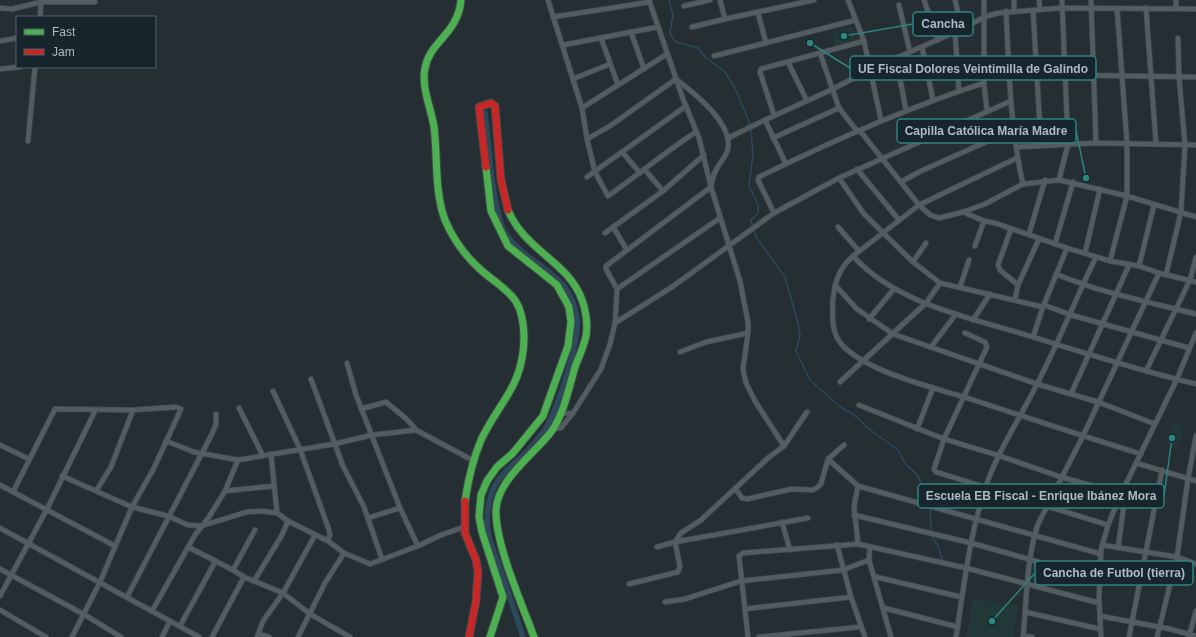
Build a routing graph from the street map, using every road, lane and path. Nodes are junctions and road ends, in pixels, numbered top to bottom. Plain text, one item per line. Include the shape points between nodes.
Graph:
1 (461, 0) edge
2 (548, 0) edge
3 (710, 0) edge
4 (720, 0) edge
5 (814, 0) edge
6 (856, 0) edge
7 (924, 0) edge
8 (955, 0) edge
9 (984, 0) edge
10 (1014, 0) edge
11 (1039, 0) edge
12 (1062, 0) edge
13 (1091, 0) edge
14 (1176, 0) edge
15 (41, 1) edge
16 (649, 1) edge
17 (849, 1) edge
18 (95, 2) dead end
19 (899, 5) dead end
20 (684, 6) dead end
21 (0, 8) edge
22 (1062, 8) junction
23 (1117, 8) junction
24 (1146, 8) junction
25 (1040, 9) junction
26 (1091, 9) junction
27 (1174, 9) junction
28 (1196, 9) edge
29 (1014, 10) junction
30 (1033, 10) junction
31 (1006, 12) junction
32 (758, 13) junction
33 (40, 16) edge
34 (553, 17) junction
35 (984, 17) junction
36 (725, 18) junction
37 (856, 20) junction
38 (658, 27) junction
39 (692, 28) dead end
40 (962, 29) junction
41 (631, 32) junction
42 (956, 32) junction
43 (16, 38) edge
44 (601, 38) junction
45 (1178, 38) dead end
46 (938, 40) junction
47 (0, 41) edge
48 (864, 41) junction
49 (766, 43) junction
50 (564, 45) junction
51 (922, 47) junction
52 (910, 52) junction
53 (820, 53) junction
54 (667, 54) junction
55 (714, 56) dead end
56 (896, 58) junction
57 (788, 62) junction
58 (610, 64) junction
59 (16, 67) edge
60 (35, 68) edge
61 (0, 69) edge
62 (644, 69) junction
63 (869, 70) junction
64 (1065, 75) junction
65 (1093, 76) junction
66 (1121, 76) junction
67 (1151, 77) junction
68 (1179, 77) junction
69 (1196, 77) edge
70 (574, 79) junction
71 (676, 79) junction
72 (984, 83) junction
73 (618, 85) junction
74 (833, 89) junction
75 (959, 91) junction
76 (933, 100) junction
77 (807, 101) junction
78 (1011, 101) junction
79 (686, 106) junction
80 (582, 108) junction
81 (839, 108) junction
82 (906, 110) junction
83 (987, 111) junction
84 (774, 116) junction
85 (765, 120) junction
86 (881, 120) junction
87 (1013, 130) junction
88 (857, 131) junction
89 (696, 132) junction
90 (728, 138) junction
91 (773, 138) junction
92 (587, 139) junction
93 (28, 141) dead end
94 (1096, 143) junction
95 (1068, 144) junction
96 (1127, 144) junction
97 (1156, 144) junction
98 (1041, 145) junction
99 (1185, 145) junction
100 (1196, 146) edge
101 (1016, 148) junction
102 (623, 153) junction
103 (704, 155) junction
104 (882, 158) junction
105 (1017, 158) junction
106 (786, 164) junction
107 (857, 169) junction
108 (645, 170) junction
109 (595, 172) junction
110 (640, 173) junction
111 (587, 177) dead end
112 (839, 178) junction
113 (1045, 180) junction
114 (1059, 180) junction
115 (901, 182) junction
116 (1073, 182) junction
117 (1023, 184) junction
118 (710, 187) junction
119 (1100, 189) junction
120 (663, 191) junction
121 (1127, 196) junction
122 (919, 205) junction
123 (1154, 205) junction
124 (963, 212) junction
125 (1181, 212) junction
126 (774, 213) junction
127 (1196, 217) edge
128 (720, 218) junction
129 (899, 220) junction
130 (984, 221) junction
131 (613, 227) junction
132 (838, 227) dead end
133 (1011, 229) junction
134 (605, 233) dead end
135 (882, 233) junction
136 (1029, 234) junction
137 (1040, 238) junction
138 (926, 243) dead end
139 (1055, 244) junction
140 (729, 246) junction
141 (975, 246) dead end
142 (1067, 248) junction
143 (627, 250) junction
144 (859, 251) junction
145 (1085, 253) junction
146 (853, 256) junction
147 (1096, 257) junction
148 (1196, 257) edge
149 (969, 260) dead end
150 (1110, 261) junction
151 (913, 262) junction
152 (1129, 265) junction
153 (1139, 266) junction
154 (1159, 273) junction
155 (1056, 274) junction
156 (1166, 275) junction
157 (1190, 280) junction
158 (1196, 282) edge
159 (940, 283) junction
160 (1018, 285) junction
161 (1082, 285) junction
162 (835, 286) junction
163 (960, 287) junction
164 (894, 288) junction
165 (617, 289) junction
166 (990, 294) junction
167 (1116, 294) junction
168 (1015, 299) junction
169 (926, 303) junction
170 (1146, 303) junction
171 (1043, 306) junction
172 (1176, 309) junction
173 (956, 314) junction
174 (1071, 314) junction
175 (1196, 314) edge
176 (869, 319) junction
177 (973, 320) junction
178 (616, 323) junction
179 (1103, 324) junction
180 (1132, 332) junction
181 (965, 333) dead end
182 (1196, 333) edge
183 (748, 334) junction
184 (893, 334) junction
185 (1033, 337) junction
186 (1161, 340) junction
187 (1056, 345) junction
188 (931, 347) junction
189 (1189, 348) junction
190 (680, 352) dead end
191 (1089, 355) junction
192 (861, 361) junction
193 (347, 363) dead end
194 (1117, 363) junction
195 (980, 365) junction
196 (1146, 372) junction
197 (311, 379) dead end
198 (1177, 380) junction
199 (840, 382) dead end
200 (1037, 384) junction
201 (1196, 384) edge
202 (933, 388) junction
203 (273, 392) dead end
204 (1071, 394) junction
205 (964, 397) junction
206 (1098, 402) junction
207 (859, 405) dead end
208 (239, 408) dead end
209 (361, 409) junction
210 (133, 410) junction
211 (95, 411) junction
212 (807, 412) dead end
213 (573, 413) junction
214 (216, 414) dead end
215 (559, 414) junction
216 (1021, 416) junction
217 (1155, 424) junction
218 (552, 429) junction
219 (918, 429) junction
220 (416, 430) junction
221 (372, 435) junction
222 (1083, 436) junction
223 (1196, 436) edge
224 (944, 439) junction
225 (166, 441) junction
226 (334, 444) junction
227 (0, 445) edge
228 (844, 445) dead end
229 (784, 446) junction
230 (300, 449) junction
231 (202, 453) junction
232 (271, 454) junction
233 (1141, 454) junction
234 (997, 455) junction
235 (263, 456) junction
236 (29, 458) junction
237 (828, 459) junction
238 (238, 460) junction
239 (474, 461) junction
240 (1136, 463) junction
241 (1162, 470) junction
242 (62, 476) junction
243 (1061, 477) junction
244 (1188, 479) junction
245 (1128, 481) junction
246 (1196, 481) edge
247 (0, 485) edge
248 (274, 486) junction
249 (858, 486) junction
250 (985, 487) junction
251 (735, 488) junction
252 (96, 491) junction
253 (225, 491) junction
254 (13, 492) junction
255 (1120, 494) junction
256 (132, 507) junction
257 (1047, 507) junction
258 (400, 508) junction
259 (47, 509) junction
260 (277, 513) junction
261 (854, 515) junction
262 (168, 516) junction
263 (368, 518) junction
264 (808, 518) dead end
265 (975, 518) junction
266 (288, 521) junction
267 (782, 522) junction
268 (1108, 525) junction
269 (201, 526) junction
270 (464, 526) junction
271 (0, 528) edge
272 (254, 530) dead end
273 (315, 535) junction
274 (1034, 536) junction
275 (328, 541) junction
276 (675, 542) junction
277 (28, 543) junction
278 (971, 543) junction
279 (858, 544) junction
280 (837, 545) junction
281 (1102, 545) junction
282 (115, 546) junction
283 (418, 546) junction
284 (188, 547) junction
285 (657, 547) dead end
286 (870, 547) junction
287 (1118, 548) junction
288 (790, 550) junction
289 (1146, 552) junction
290 (344, 553) junction
291 (1100, 554) junction
292 (1177, 557) junction
293 (382, 559) junction
294 (869, 560) junction
295 (1030, 561) junction
296 (215, 562) junction
297 (1196, 564) edge
298 (966, 568) junction
299 (0, 569) edge
300 (233, 570) junction
301 (843, 570) junction
302 (11, 575) junction
303 (244, 577) junction
304 (876, 577) junction
305 (1100, 579) junction
306 (254, 581) junction
307 (741, 581) junction
308 (100, 582) junction
309 (629, 584) dead end
310 (1028, 585) junction
311 (283, 593) junction
312 (0, 596) edge
313 (127, 597) junction
314 (851, 597) junction
315 (961, 597) junction
316 (664, 602) dead end
317 (1099, 603) junction
318 (884, 608) junction
319 (745, 609) junction
320 (0, 610) edge
321 (152, 611) junction
322 (1196, 611) edge
323 (1025, 612) junction
324 (310, 614) junction
325 (85, 615) junction
326 (1100, 616) junction
327 (170, 621) junction
328 (1132, 623) junction
329 (180, 626) junction
330 (860, 627) junction
331 (958, 627) junction
332 (1159, 628) junction
333 (1100, 629) junction
334 (258, 635) edge
335 (1023, 636) edge
336 (1189, 636) edge
337 (1196, 636) edge
338 (46, 637) edge
339 (72, 637) edge
340 (121, 637) edge
341 (162, 637) edge
342 (199, 637) edge
343 (212, 637) edge
344 (270, 637) edge
345 (298, 637) edge
346 (350, 637) edge
347 (469, 637) edge
348 (490, 637) edge
349 (534, 637) edge
350 (748, 637) edge
351 (759, 637) edge
352 (865, 637) edge
353 (891, 637) edge
354 (956, 637) edge
355 (1032, 637) edge
356 (1101, 637) edge
357 (1129, 637) edge
358 (1157, 637) edge

1 - 239 street via 459,14 445,39 429,55 424,66 424,79 434,128 439,203 451,234 467,255 482,271 501,283 515,297 521,313 524,345 519,370 510,394 492,421
2 - 34 street
3 - 20 street
4 - 36 street
5 - 32 street
6 - 17 street
7 - 46 street
8 - 40 street
9 - 35 street
10 - 29 street
11 - 25 street
12 - 22 street
13 - 26 street
14 - 27 street
15 - 18 street
15 - 21 street via 12,9
15 - 33 street
16 - 34 street
16 - 38 street
17 - 37 street
19 - 52 street
22 - 25 street
22 - 26 street
22 - 64 street
23 - 24 street
23 - 26 street
23 - 66 street
24 - 27 street
24 - 67 street
25 - 30 street
26 - 65 street
27 - 28 street
29 - 30 street
29 - 31 street
30 - 98 street
31 - 35 street
31 - 78 street
32 - 36 street
32 - 49 street
34 - 50 street
35 - 40 street
35 - 72 street
36 - 39 street
37 - 48 street
37 - 49 street
38 - 41 street
38 - 54 street
40 - 42 street
41 - 44 street
41 - 62 street
42 - 46 street
42 - 75 street
43 - 47 street
44 - 50 street
44 - 58 street
45 - 68 street
46 - 51 street
48 - 53 street
48 - 63 street
49 - 55 street
50 - 70 street
51 - 52 street
51 - 76 street
52 - 56 street
53 - 57 street
53 - 74 street
54 - 62 street
54 - 71 street
56 - 63 street
56 - 82 street
57 - 77 street
57 - 84 street via 764,67 760,72
58 - 70 street
58 - 73 street
59 - 61 street
60 - 93 street
62 - 73 street
63 - 74 street
63 - 86 street
64 - 65 street
64 - 95 street
65 - 66 street
65 - 94 street
66 - 67 street
66 - 96 street
67 - 68 street
67 - 97 street
68 - 69 street
68 - 99 street
70 - 80 street
71 - 79 street
71 - 90 street via 709,107
71 - 92 street via 610,126
72 - 75 street
72 - 83 street
73 - 80 street
74 - 77 street
74 - 81 street
75 - 76 street
76 - 82 street
77 - 84 street
78 - 83 street
78 - 87 street
79 - 89 street
79 - 102 street
80 - 92 street
81 - 88 street
81 - 91 street
82 - 86 street
83 - 104 street
84 - 85 street
85 - 90 street
85 - 91 street
86 - 88 street
87 - 101 street
87 - 115 street via 922,170
88 - 104 street via 861,132
88 - 106 street
89 - 103 street
89 - 108 street via 669,149
90 - 118 street via 728,150 716,168
91 - 106 street
92 - 109 street
94 - 95 street
94 - 96 street
95 - 98 street
95 - 114 street
96 - 97 street
96 - 121 street
97 - 99 street
98 - 101 street
99 - 100 street
99 - 125 street
101 - 105 street
102 - 109 street
102 - 110 street
103 - 118 street
103 - 120 street
104 - 107 street
104 - 115 street
105 - 117 street
105 - 122 street
106 - 126 street via 758,178
107 - 112 street
107 - 129 street
108 - 110 street
108 - 120 street
109 - 110 street via 608,196
109 - 111 street
112 - 126 street
112 - 135 street via 864,214
113 - 114 street
113 - 117 street
113 - 136 street
114 - 116 street
115 - 122 street
116 - 119 street
116 - 139 street
117 - 124 street via 985,204
118 - 128 street
118 - 143 street
119 - 121 street
119 - 145 street
120 - 131 street
121 - 123 street
121 - 150 street
122 - 124 street via 930,215 939,218
122 - 129 street
123 - 125 street
123 - 153 street
124 - 130 street
125 - 127 street
125 - 156 street
126 - 140 street
128 - 140 street
128 - 165 street
129 - 135 street
130 - 133 street
130 - 141 street
131 - 134 street
131 - 143 street
132 - 144 street
133 - 136 street
133 - 160 street via 998,265 1000,270
135 - 144 street
135 - 151 street
136 - 137 street
137 - 139 street
137 - 160 street
138 - 151 street
139 - 142 street
140 - 178 street
140 - 183 street via 740,281
142 - 145 street
142 - 155 street
143 - 165 street via 606,266
144 - 146 street
145 - 147 street
146 - 162 street via 840,270
146 - 164 street via 874,276
147 - 150 street
147 - 161 street
148 - 157 street
149 - 163 street
150 - 152 street
151 - 159 street
152 - 153 street
152 - 167 street
153 - 154 street
154 - 156 street
154 - 170 street
155 - 161 street
155 - 171 street
156 - 157 street
157 - 158 street
157 - 172 street
159 - 163 street
159 - 169 street
160 - 168 street
161 - 167 street
161 - 174 street
162 - 176 street via 846,300
162 - 192 street via 833,328 843,346
163 - 166 street
164 - 169 street
164 - 176 street
165 - 178 street
166 - 168 street
166 - 177 street
167 - 170 street
167 - 179 street
168 - 171 street
169 - 173 street
169 - 184 street
170 - 172 street
170 - 180 street
171 - 174 street
171 - 185 street
172 - 175 street
172 - 186 street
173 - 177 street
173 - 188 street
174 - 179 street
174 - 187 street
176 - 184 street
177 - 185 street
178 - 213 street via 601,369
179 - 180 street
179 - 191 street
180 - 186 street
180 - 194 street
181 - 195 street via 986,343 987,347
182 - 189 street
183 - 190 street via 706,342
183 - 229 street via 743,369 746,383
184 - 188 street
184 - 192 street
185 - 187 street
186 - 189 street
186 - 196 street
187 - 191 street
187 - 200 street
188 - 195 street
189 - 198 street
191 - 194 street
191 - 204 street
192 - 199 street
192 - 202 street
193 - 209 street
194 - 196 street
194 - 206 street
195 - 200 street
195 - 205 street
196 - 198 street
197 - 226 street
198 - 201 street
198 - 217 street
200 - 204 street
200 - 216 street
202 - 205 street
202 - 219 street
203 - 230 street
204 - 206 street
205 - 216 street
205 - 224 street
206 - 217 street
206 - 222 street
207 - 219 street
208 - 235 street
209 - 220 street via 386,402 410,420
209 - 221 street
210 - 211 street
210 - 225 street via 176,407 181,409
210 - 252 street via 111,467
211 - 236 street via 55,409
211 - 242 street
212 - 229 street
213 - 215 street
213 - 218 street via 561,428
214 - 231 street via 216,424
215 - 218 street
215 - 348 street via 586,336 582,295 567,275 519,230 512,219 506,204 495,106 491,103 481,105 479,113 487,182 497,225 508,246 560,288 569,307 571,322 568,346 542,416 514,453 497,467 481,495 479,517 482,532 502,597
216 - 222 street
216 - 234 street
217 - 233 street
218 - 349 street via 501,490 496,509 507,558
219 - 224 street
220 - 221 street
220 - 239 street
221 - 226 street
221 - 258 street
222 - 233 street
222 - 243 street
223 - 244 street
224 - 234 street
224 - 250 street via 934,469 936,472
225 - 231 street
225 - 256 street
226 - 230 street
226 - 263 street
227 - 236 street
228 - 237 street
229 - 251 street
230 - 232 street
230 - 275 street via 328,527
231 - 238 street
231 - 262 street
232 - 235 street
232 - 248 street
233 - 240 street
234 - 243 street
234 - 250 street
235 - 238 street
236 - 254 street
237 - 249 street
237 - 251 street via 821,484 813,490 792,489 747,499 742,498
238 - 253 street
239 - 270 street
240 - 241 street
240 - 245 street
241 - 244 street
241 - 289 street
242 - 252 street
242 - 259 street
243 - 255 street
243 - 257 street
244 - 246 street
244 - 292 street
245 - 255 street
245 - 287 street
247 - 254 street
248 - 253 street
248 - 260 street
249 - 261 street
249 - 265 street
250 - 257 street
250 - 265 street
251 - 276 street via 701,520 681,533
252 - 256 street
253 - 269 street
254 - 259 street
255 - 268 street
256 - 262 street
256 - 282 street
257 - 268 street
257 - 274 street
258 - 263 street
258 - 283 street
259 - 277 street
259 - 282 street
260 - 266 street
260 - 269 street via 248,512
261 - 278 street
261 - 279 street
262 - 269 street via 188,525
262 - 313 street
263 - 293 street
264 - 267 street
265 - 274 street
265 - 278 street
266 - 273 street
266 - 306 street
267 - 276 street
267 - 288 street
268 - 281 street
269 - 284 street
270 - 283 street
270 - 347 street via 478,574
271 - 277 street
272 - 300 street
273 - 275 street
273 - 311 street
274 - 291 street
274 - 295 street
275 - 290 street
276 - 285 street
276 - 309 street via 680,569 678,572
277 - 302 street
277 - 308 street
278 - 295 street
278 - 298 street
279 - 280 street
279 - 286 street
280 - 288 street
280 - 301 street
281 - 287 street
281 - 291 street
282 - 308 street
283 - 293 street
284 - 296 street
284 - 321 street
286 - 294 street
286 - 298 street
287 - 289 street
288 - 307 street via 743,552 739,556
289 - 292 street
289 - 328 street
290 - 293 street via 370,564
290 - 324 street
291 - 305 street
292 - 297 street
292 - 332 street
294 - 301 street
294 - 304 street
295 - 305 street
295 - 310 street
296 - 300 street
296 - 329 street
298 - 310 street
298 - 315 street
299 - 302 street
300 - 303 street
301 - 307 street
301 - 314 street
302 - 312 street
302 - 325 street
303 - 306 street
303 - 343 street
304 - 315 street
304 - 318 street
305 - 317 street
306 - 311 street
307 - 316 street via 685,599
307 - 319 street
308 - 313 street
308 - 325 street
310 - 317 street
310 - 323 street
311 - 324 street
311 - 334 street via 263,621
313 - 321 street
314 - 319 street
314 - 330 street
315 - 331 street
317 - 326 street
318 - 331 street
318 - 353 street
319 - 350 street
320 - 338 street
321 - 327 street
322 - 336 street
323 - 333 street
323 - 335 street
324 - 345 street
324 - 346 street
325 - 339 street
325 - 340 street
326 - 328 street
326 - 333 street
327 - 329 street
327 - 341 street
328 - 332 street
328 - 357 street
329 - 342 street
330 - 351 street
330 - 352 street
331 - 354 street
332 - 336 street
332 - 358 street
333 - 356 street
334 - 344 street
335 - 355 street
336 - 337 street

